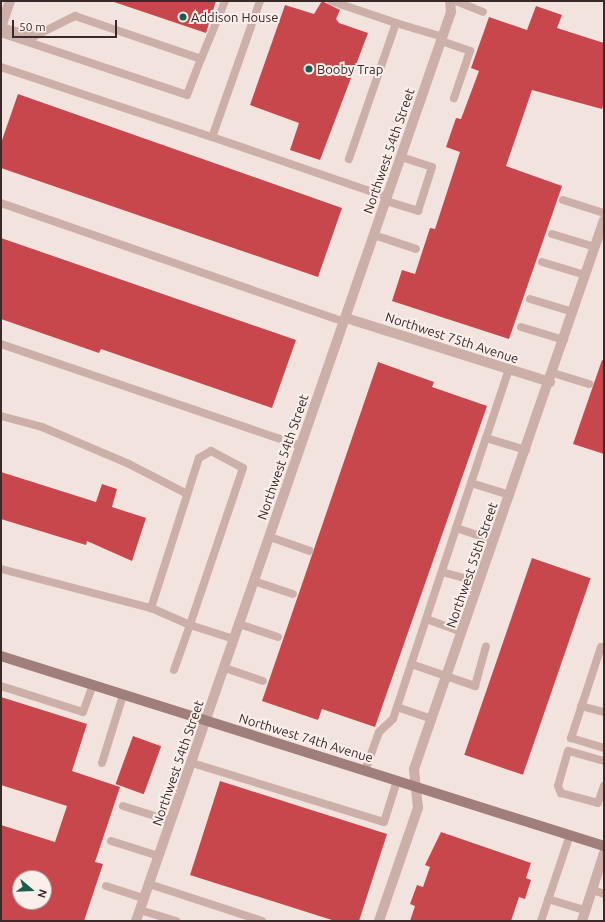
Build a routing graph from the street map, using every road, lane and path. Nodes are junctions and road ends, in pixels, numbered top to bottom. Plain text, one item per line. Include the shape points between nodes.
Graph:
1 (10, 1) edge
2 (225, 1) edge
3 (260, 1) edge
4 (331, 1) edge
5 (450, 1) edge
6 (456, 1) edge
7 (483, 12) dead end
8 (396, 23) junction
9 (1, 27) edge
10 (1, 33) edge
11 (442, 39) junction
12 (201, 59) junction
13 (1, 67) edge
14 (454, 98) dead end
15 (212, 137) junction
16 (401, 156) junction
17 (349, 159) dead end
18 (387, 199) junction
19 (563, 200) dead end
20 (1, 203) edge
21 (604, 213) edge
22 (604, 220) edge
23 (552, 234) dead end
24 (374, 235) junction
25 (595, 247) junction
26 (416, 249) dead end
27 (542, 262) dead end
28 (586, 275) junction
29 (530, 299) dead end
30 (573, 312) junction
31 (345, 320) junction
32 (521, 327) dead end
33 (564, 340) junction
34 (1, 344) edge
35 (509, 369) junction
36 (551, 377) junction
37 (590, 384) dead end
38 (1, 416) edge
39 (486, 438) junction
40 (301, 446) junction
41 (526, 450) junction
42 (471, 483) junction
43 (187, 494) junction
44 (510, 495) junction
45 (456, 528) junction
46 (270, 537) junction
47 (494, 540) junction
48 (310, 551) dead end
49 (1, 569) edge
50 (442, 572) junction
51 (254, 581) junction
52 (480, 582) junction
53 (293, 594) dead end
54 (150, 608) junction
55 (426, 619) junction
56 (239, 624) junction
57 (190, 625) junction
58 (462, 632) junction
59 (278, 637) dead end
60 (234, 639) junction
61 (486, 646) dead end
62 (604, 648) edge
63 (1, 656) edge
64 (411, 664) junction
65 (224, 668) junction
66 (174, 670) dead end
67 (446, 677) junction
68 (263, 681) dead end
69 (92, 685) junction
70 (1, 686) edge
71 (123, 694) junction
72 (582, 706) junction
73 (397, 707) junction
74 (604, 712) edge
75 (432, 719) junction
76 (206, 721) junction
77 (604, 748) edge
78 (604, 761) edge
79 (102, 763) dead end
80 (192, 763) junction
81 (366, 771) junction
82 (397, 781) junction
83 (604, 786) edge
84 (417, 787) junction
85 (123, 806) dead end
86 (171, 821) junction
87 (570, 835) junction
88 (111, 841) dead end
89 (604, 846) edge
90 (604, 853) edge
91 (158, 856) junction
92 (149, 884) junction
93 (106, 886) dead end
94 (592, 890) junction
95 (604, 894) edge
96 (144, 898) junction
97 (548, 899) junction
98 (140, 910) junction
99 (585, 910) junction
100 (136, 921) edge
101 (176, 921) edge
102 (262, 921) edge
103 (379, 921) edge
104 (541, 921) edge
105 (582, 921) edge

1 - 9 street
2 - 12 lane
3 - 15 lane
4 - 8 lane
5 - 11 street, Northwest 54th Street via 451,12
6 - 7 lane
8 - 11 lane
8 - 17 lane
9 - 12 lane via 35,36 75,16
10 - 12 lane via 187,96
11 - 14 lane via 470,50
11 - 16 street, Northwest 54th Street
13 - 15 lane
15 - 18 lane
16 - 18 street, Northwest 54th Street
16 - 18 lane via 432,167 418,211
18 - 24 street, Northwest 54th Street
19 - 21 lane
20 - 31 lane
22 - 25 street, Northwest 55th Street
23 - 25 lane
24 - 26 lane
24 - 31 street, Northwest 54th Street
25 - 28 street, Northwest 55th Street
27 - 28 lane
28 - 30 street, Northwest 55th Street
29 - 30 lane
30 - 33 street, Northwest 55th Street
31 - 35 street, Northwest 75th Avenue
31 - 40 street, Northwest 54th Street
32 - 33 lane
33 - 36 street, Northwest 55th Street
34 - 40 lane
35 - 36 street, Northwest 75th Avenue
35 - 39 lane
36 - 37 lane
36 - 41 street, Northwest 55th Street
38 - 43 lane via 42,427 122,461
39 - 41 lane
39 - 42 lane
40 - 46 street, Northwest 54th Street
41 - 44 street, Northwest 55th Street
42 - 44 lane
42 - 45 lane
43 - 54 lane
43 - 57 lane via 199,458 211,451 243,468
44 - 47 street, Northwest 55th Street
45 - 47 lane
45 - 50 lane
46 - 48 lane
46 - 51 street, Northwest 54th Street
47 - 52 street, Northwest 55th Street
49 - 54 lane
50 - 52 lane
50 - 55 lane
51 - 53 lane
51 - 56 street, Northwest 54th Street
52 - 58 street, Northwest 55th Street
54 - 57 lane
55 - 58 lane
55 - 64 lane
56 - 59 lane
56 - 60 street, Northwest 54th Street
57 - 60 lane
57 - 66 lane
58 - 67 street, Northwest 55th Street
60 - 65 street, Northwest 54th Street
61 - 67 lane via 475,686
62 - 72 lane via 600,647
63 - 69 street, Northwest 74th Avenue
64 - 67 lane
64 - 73 lane
65 - 68 lane
65 - 76 street, Northwest 54th Street
67 - 75 street, Northwest 55th Street
69 - 70 lane via 83,712
69 - 71 street, Northwest 74th Avenue
71 - 76 street, Northwest 74th Avenue
71 - 79 lane
72 - 74 lane
72 - 77 lane via 571,738
73 - 75 lane
73 - 81 lane via 392,719 379,732
75 - 84 street, Northwest 55th Street via 414,769
76 - 80 street, Northwest 54th Street
76 - 81 street, Northwest 74th Avenue
78 - 83 lane via 568,751 558,786 561,793 598,803
80 - 82 lane via 384,822
80 - 86 street, Northwest 54th Street
81 - 82 street, Northwest 74th Avenue
82 - 84 street, Northwest 74th Avenue
84 - 87 street, Northwest 74th Avenue
84 - 103 street, Northwest 55th Street via 418,808
85 - 86 lane
86 - 91 street, Northwest 54th Street
87 - 89 street, Northwest 74th Avenue
87 - 97 lane
88 - 91 lane
90 - 94 street
91 - 92 street, Northwest 54th Street
92 - 96 street, Northwest 54th Street
92 - 102 lane
93 - 96 lane
94 - 95 lane
94 - 99 street
96 - 98 street, Northwest 54th Street
97 - 99 lane
97 - 104 lane
98 - 100 street, Northwest 54th Street
98 - 101 lane
99 - 105 street

